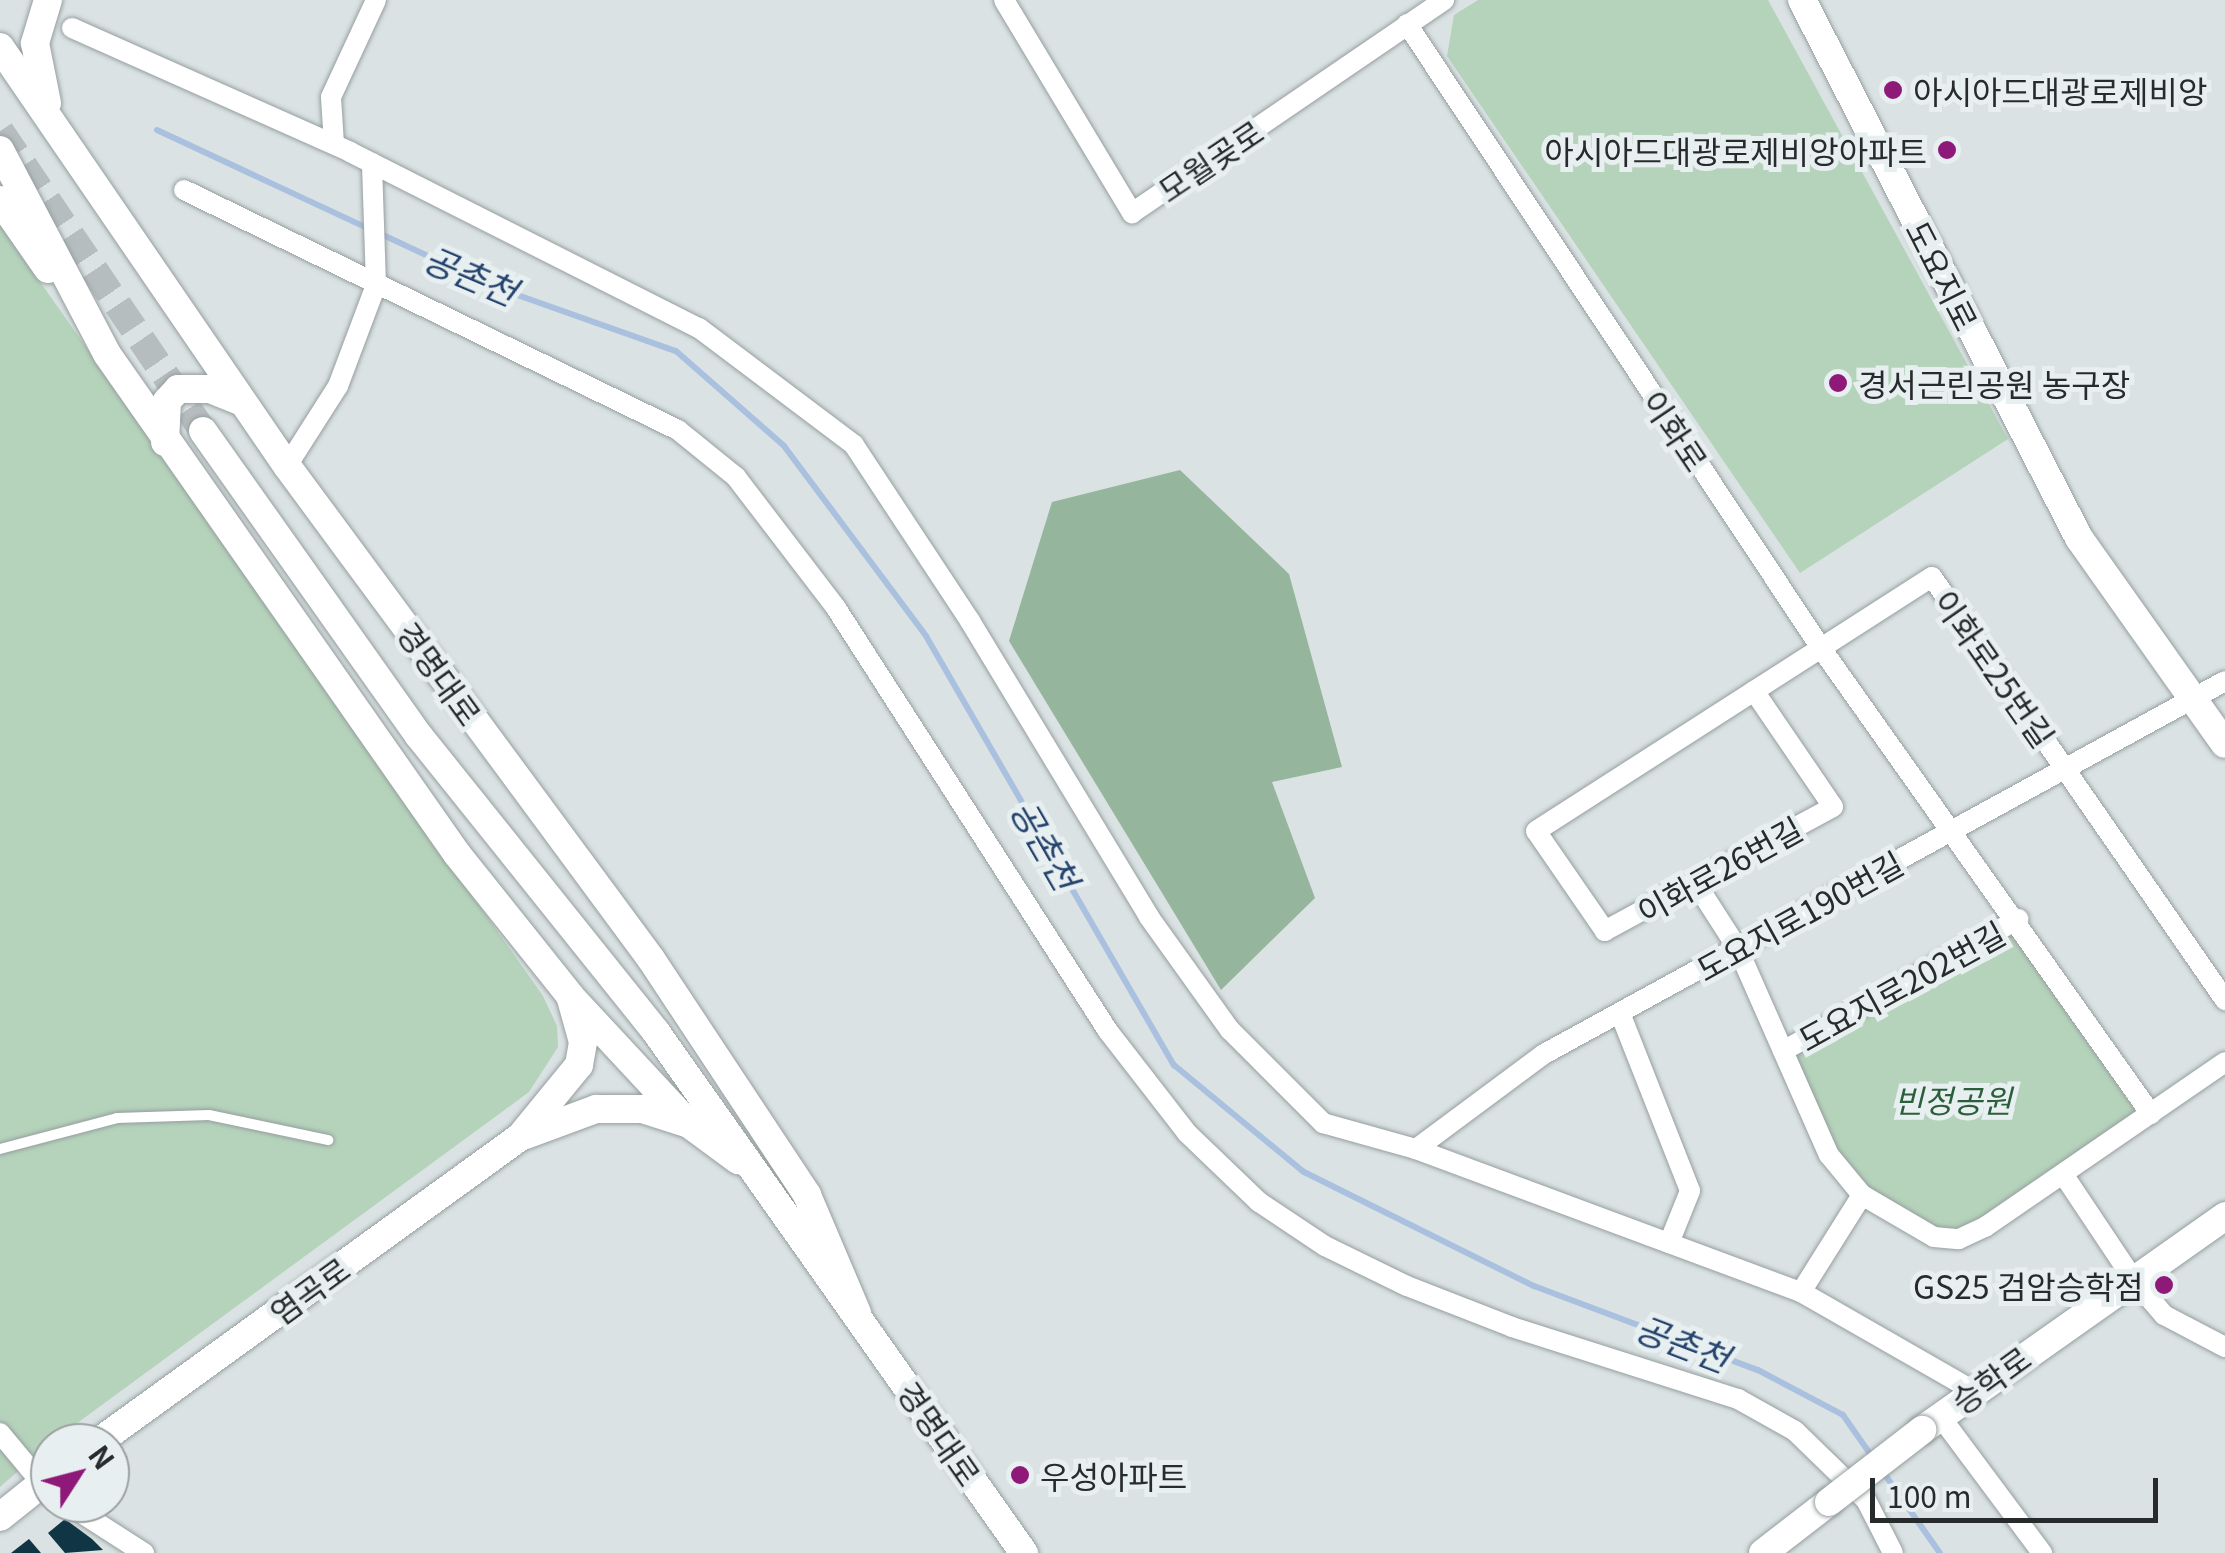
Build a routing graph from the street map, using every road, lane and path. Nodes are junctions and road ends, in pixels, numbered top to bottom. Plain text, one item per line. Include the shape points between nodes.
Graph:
1 (48, 0) edge
2 (376, 0) edge
3 (1004, 0) edge
4 (1444, 0) edge
5 (1802, 0) edge
6 (1407, 24) junction
7 (72, 28) dead end
8 (0, 48) edge
9 (334, 144) junction
10 (0, 150) edge
11 (74, 164) junction
12 (372, 172) junction
13 (184, 190) dead end
14 (0, 200) edge
15 (376, 280) junction
16 (107, 354) junction
17 (242, 402) junction
18 (203, 431) tunnel mouth
19 (165, 442) junction
20 (288, 466) junction
21 (1821, 648) junction
22 (2225, 680) edge
23 (1754, 691) junction
24 (2194, 698) junction
25 (2225, 744) edge
26 (2065, 769) junction
27 (1953, 830) junction
28 (1694, 882) junction
29 (2018, 919) junction
30 (1738, 949) junction
31 (571, 997) junction
32 (2225, 1000) edge
33 (1620, 1013) junction
34 (1783, 1051) junction
35 (2225, 1062) edge
36 (2150, 1114) junction
37 (689, 1124) junction
38 (520, 1137) junction
39 (328, 1140) dead end
40 (0, 1149) edge
41 (1416, 1149) junction
42 (2063, 1174) junction
43 (759, 1175) junction
44 (1862, 1194) junction
45 (2225, 1216) edge
46 (1669, 1243) junction
47 (2133, 1280) junction
48 (1801, 1292) junction
49 (856, 1312) junction
50 (2225, 1346) edge
51 (1972, 1390) junction
52 (125, 1423) edge
53 (1931, 1423) junction
54 (0, 1432) edge
55 (30, 1467) edge
56 (30, 1496) edge
57 (0, 1517) edge
58 (97, 1523) edge
59 (144, 1553) edge
60 (1024, 1553) edge
61 (1763, 1553) edge
62 (1893, 1553) edge
63 (2042, 1553) edge

1 - 11 main road via 37,19 36,68
2 - 9 street via 331,97
3 - 6 street, 모월곶로 via 1132,213
4 - 6 street, 모월곶로
5 - 24 main road, 도요지로 via 2079,538
6 - 21 street, 이화로
7 - 9 street
8 - 11 main road, 경명대로
9 - 12 street
10 - 16 main road, 경명대로
11 - 17 main road, 경명대로
12 - 15 street
12 - 41 street via 699,328 854,445 970,621 1149,918 1230,1030 1324,1123
13 - 15 street
14 - 16 main road
15 - 20 street via 338,386
15 - 62 street via 678,430 736,477 836,608 1108,1031 1187,1133 1259,1202 1324,1246 1408,1286 1512,1328 1738,1399 1795,1431 1863,1497
16 - 19 main road, 경명대로
17 - 19 main road via 210,390 178,389 166,401
17 - 20 main road, 경명대로
18 - 43 main road, 경명대로 via 419,736 656,1032
19 - 31 main road, 경명대로 via 457,854
20 - 49 main road, 경명대로 via 651,959 807,1196
21 - 23 street, 이화로26번길
21 - 26 street, 이화로25번길 via 1932,577
21 - 27 street, 이화로
22 - 24 street, 도요지로190번길
23 - 28 street, 이화로26번길 via 1833,808
23 - 28 street, 이화로26번길 via 1536,831 1605,931
24 - 25 main road, 도요지로
24 - 26 street, 도요지로190번길
26 - 27 street, 도요지로190번길
26 - 32 street
27 - 29 street, 도요지로202번길
27 - 30 street, 도요지로190번길
28 - 30 street, 도요지로202번길
29 - 34 street, 도요지로202번길
29 - 36 street, 도요지로202번길
30 - 33 street, 도요지로190번길
30 - 34 street, 도요지로202번길
31 - 37 main road, 경명대로
31 - 38 main road, 염곡로 via 583,1042 579,1065
33 - 41 street, 도요지로190번길 via 1544,1054
33 - 46 street via 1690,1191
34 - 44 street, 도요지로202번길 via 1830,1154
35 - 36 street, 도요지로202번길
36 - 42 street, 도요지로202번길
37 - 38 main road, 염곡로 via 642,1109 596,1109
37 - 43 main road, 경명대로
38 - 52 main road, 염곡로
39 - 40 lane via 208,1115 136,1117
41 - 46 street
42 - 44 street, 도요지로202번길 via 1959,1239 1934,1237
42 - 47 street
43 - 49 main road, 경명대로
44 - 48 street
45 - 47 main road, 승학로
46 - 48 street
47 - 50 street via 2164,1315
47 - 51 main road, 승학로
48 - 51 street
49 - 60 main road, 경명대로
51 - 53 main road, 승학로
53 - 61 main road, 승학로, bridge
53 - 63 street
54 - 55 street
56 - 57 main road
58 - 59 street

